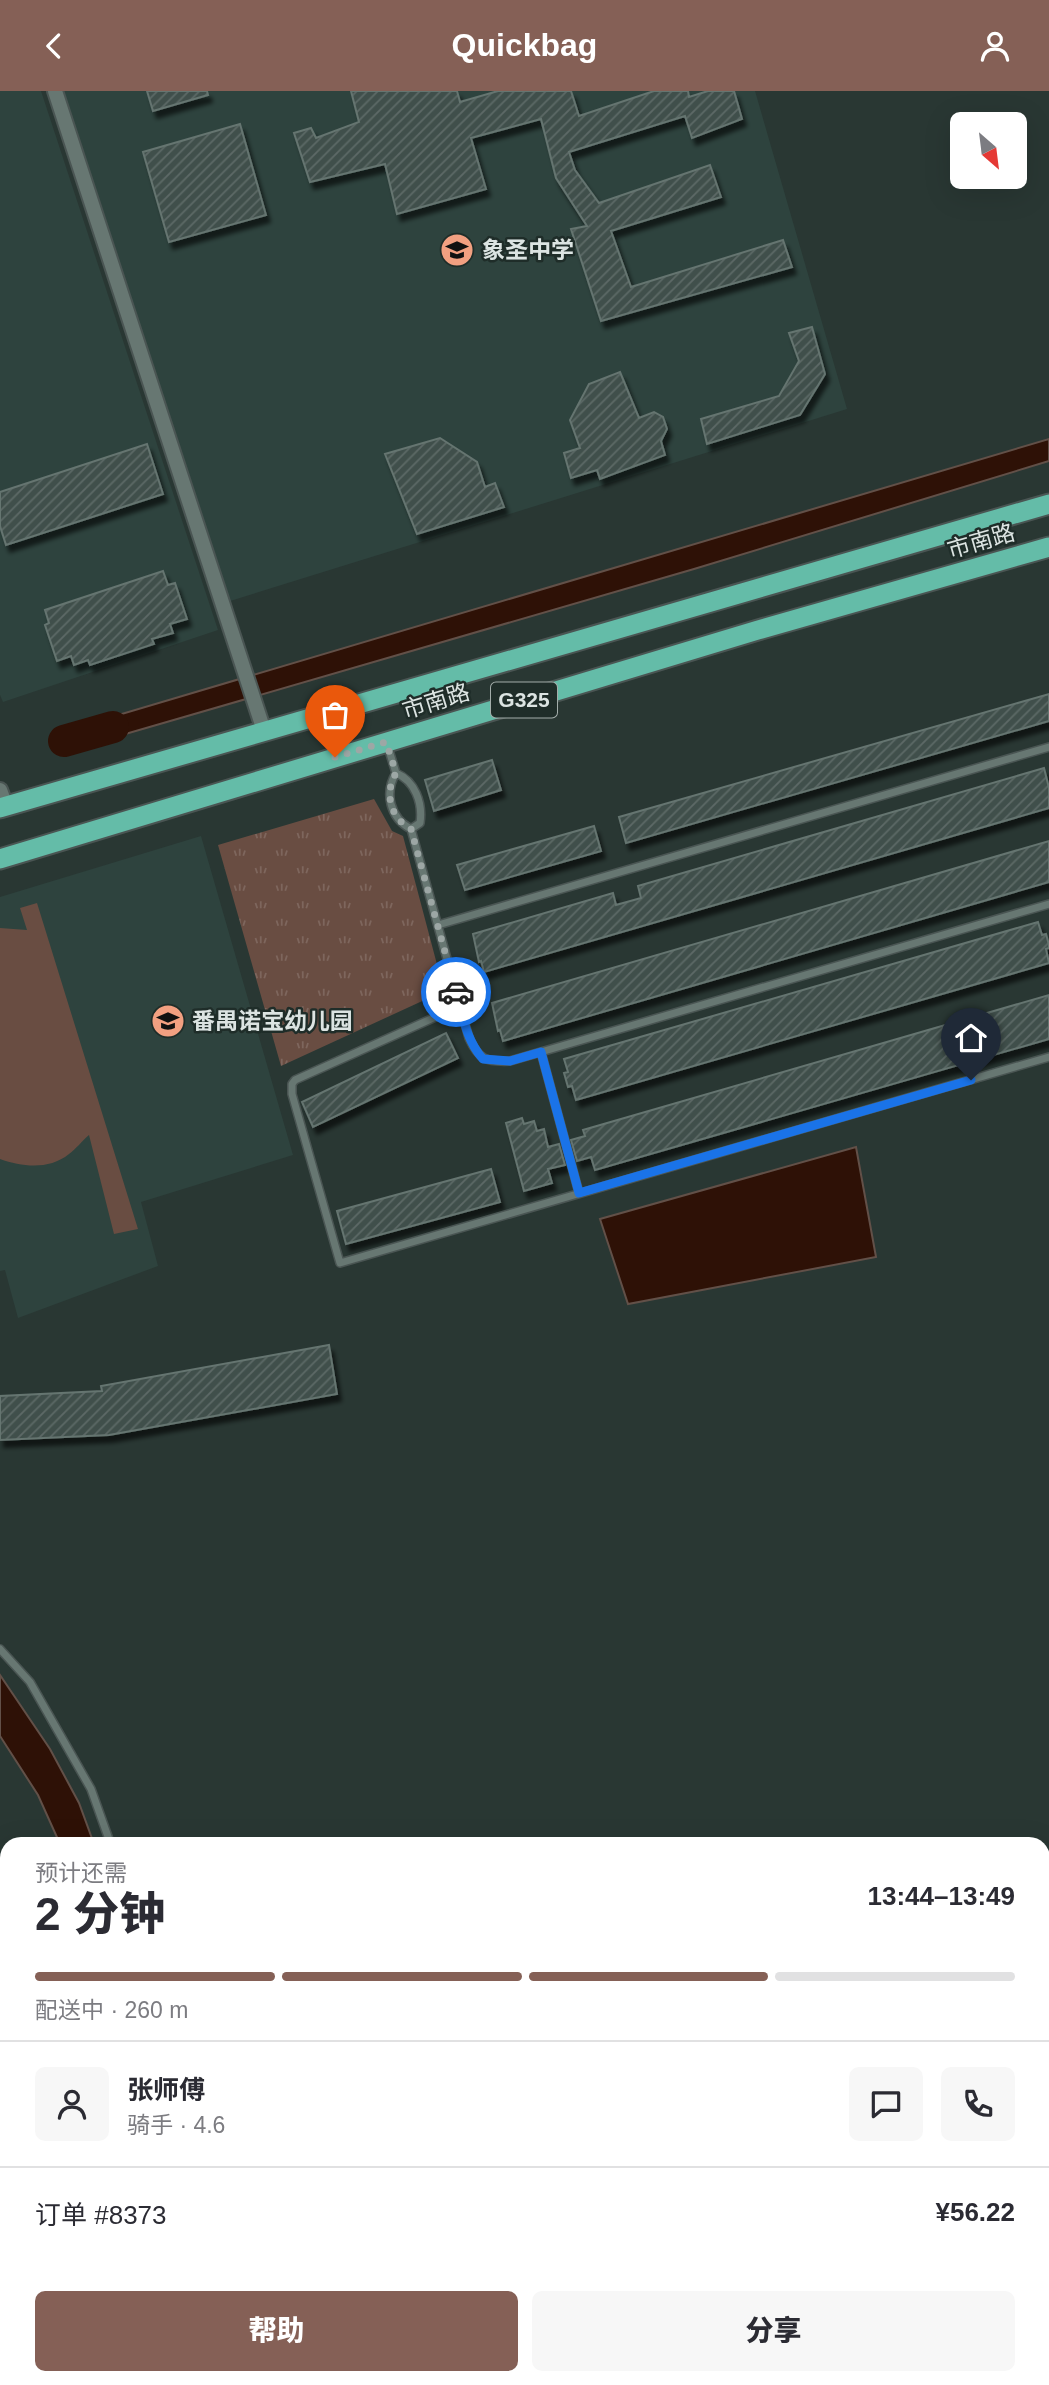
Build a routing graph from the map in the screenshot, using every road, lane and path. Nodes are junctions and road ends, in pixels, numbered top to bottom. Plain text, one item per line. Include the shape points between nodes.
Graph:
1 (55, 91) edge
2 (1049, 504) edge
3 (1049, 547) edge
4 (264, 731) junction
5 (386, 742) junction
6 (1049, 747) edge
7 (396, 773) junction
8 (2, 801) edge
9 (411, 829) junction
10 (0, 859) edge
11 (1049, 904) edge
12 (438, 925) junction
13 (460, 1006) junction
14 (541, 1052) junction
15 (1049, 1058) edge
16 (579, 1193) junction
17 (0, 1649) edge
18 (108, 1837) edge

1 - 4 street
2 - 4 highway, 市南路 / G325
3 - 5 highway, 市南路 / G325
4 - 8 highway, 市南路 / G325
5 - 7 lane
5 - 10 highway, 市南路 / G325
6 - 12 lane
7 - 9 lane via 389,797 397,819
7 - 9 lane via 406,777 419,800 420,823
9 - 12 lane
11 - 14 lane
12 - 13 lane
13 - 14 lane via 468,1038 483,1059 510,1061
13 - 16 lane via 292,1084 340,1262
14 - 16 lane
15 - 16 lane
17 - 18 lane via 30,1682 71,1753 91,1789

